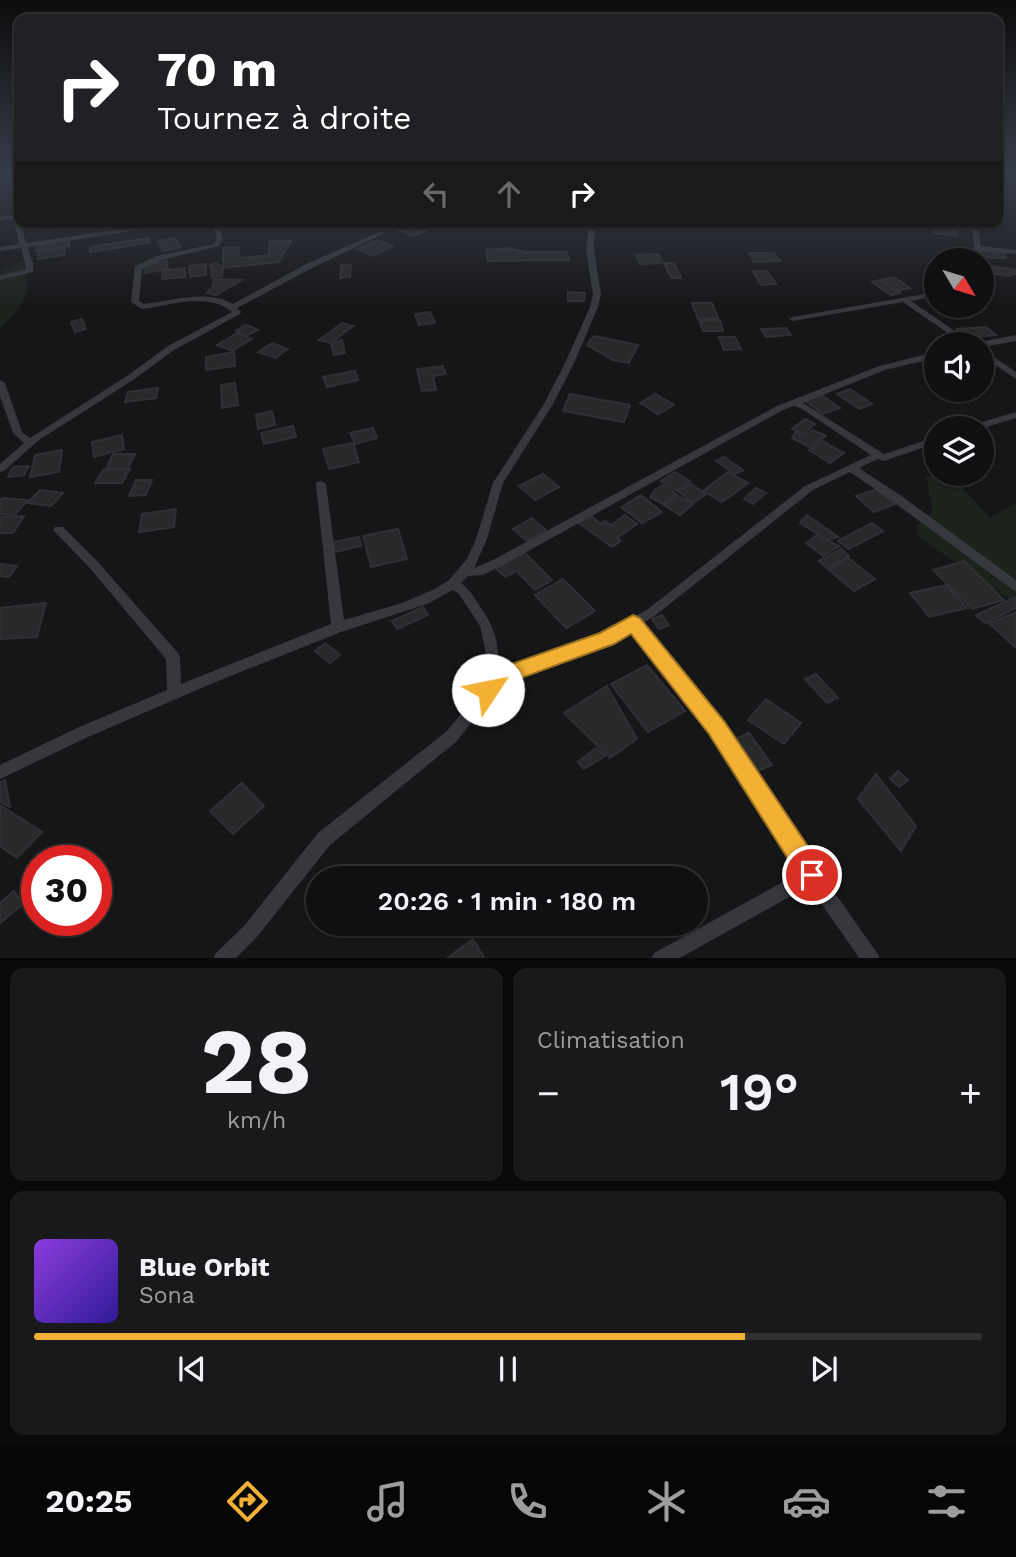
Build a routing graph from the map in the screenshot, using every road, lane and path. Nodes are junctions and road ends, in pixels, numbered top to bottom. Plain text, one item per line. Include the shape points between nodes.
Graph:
1 (18, 228) edge
2 (143, 228) edge
3 (216, 228) edge
4 (592, 228) edge
5 (975, 228) edge
6 (382, 233) dead end
7 (20, 245) junction
8 (977, 248) edge
9 (0, 249) edge
10 (994, 249) edge
11 (1016, 251) edge
12 (0, 278) edge
13 (924, 296) edge
14 (905, 300) junction
15 (234, 307) junction
16 (793, 319) dead end
17 (952, 332) edge
18 (1016, 338) edge
19 (994, 342) edge
20 (924, 358) edge
21 (994, 360) edge
22 (1016, 376) edge
23 (0, 383) edge
24 (794, 403) junction
25 (1016, 415) edge
26 (994, 422) edge
27 (30, 443) junction
28 (924, 444) edge
29 (876, 456) junction
30 (851, 468) junction
31 (0, 469) edge
32 (321, 484) dead end
33 (59, 530) dead end
34 (466, 572) junction
35 (453, 584) junction
36 (1016, 586) edge
37 (633, 623) junction
38 (338, 628) junction
39 (490, 680) junction
40 (174, 694) junction
41 (0, 772) edge
42 (812, 875) junction
43 (222, 958) edge
44 (660, 958) edge
45 (871, 958) edge

1 - 7 street
2 - 7 street
3 - 15 street via 218,245 160,258 138,268 135,302 142,307 209,298
4 - 34 street via 594,307 551,399 495,489 483,537
5 - 8 street
6 - 15 street
7 - 9 street
7 - 12 street via 28,253 30,270
10 - 11 street
13 - 14 street
14 - 16 street
14 - 17 street
15 - 27 street via 237,312 171,348
18 - 19 street
20 - 24 street via 882,368
21 - 22 street
23 - 27 street via 18,432
24 - 29 street
24 - 34 street via 499,562 479,572
25 - 26 street
27 - 31 street
28 - 29 street via 883,458
29 - 30 street
30 - 36 street
30 - 37 street via 809,488
32 - 38 street
33 - 40 street via 173,657
34 - 35 street
35 - 38 street via 434,596
35 - 39 street via 486,625 492,648
37 - 39 street via 607,638
37 - 42 street via 716,727
38 - 40 street
39 - 43 street via 488,690 452,736 324,839 250,932
40 - 41 street
42 - 44 street
42 - 45 street

